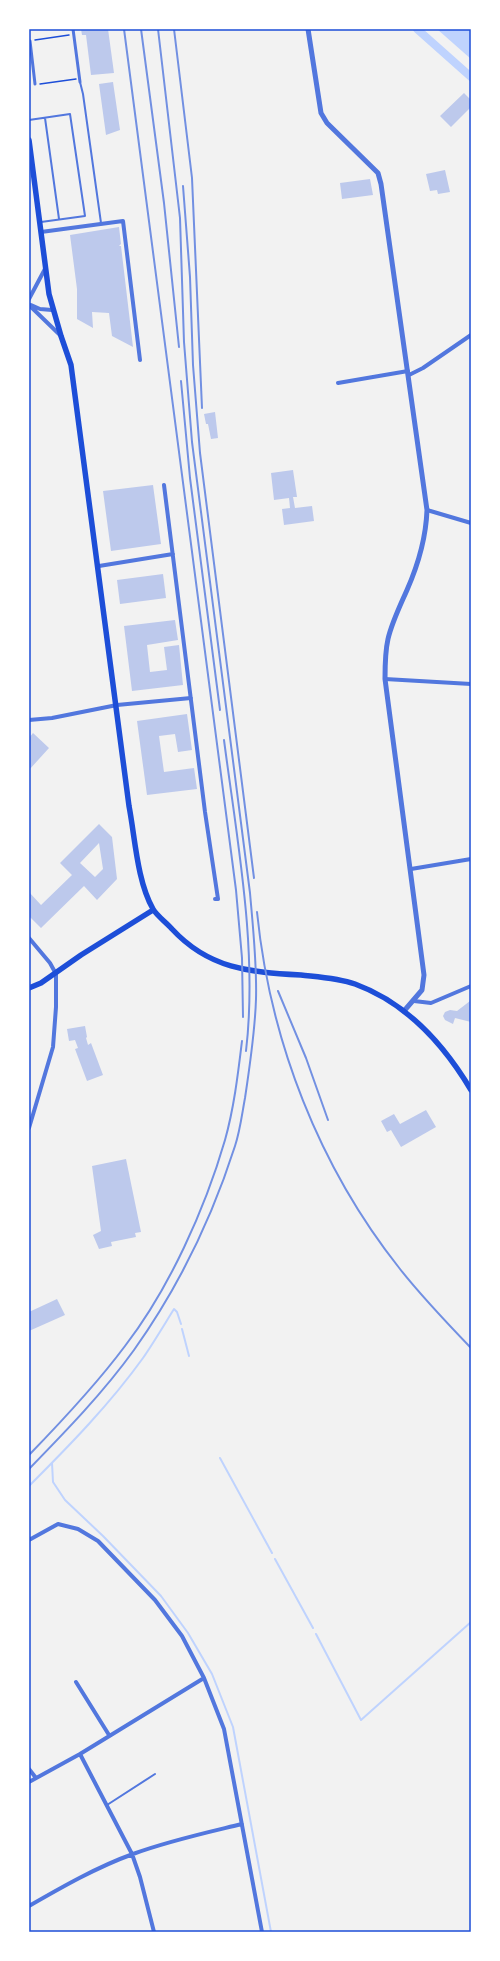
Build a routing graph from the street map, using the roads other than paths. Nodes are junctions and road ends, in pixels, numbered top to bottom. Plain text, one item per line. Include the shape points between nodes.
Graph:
1 (72, 29) edge
2 (308, 29) edge
3 (30, 41) edge
4 (80, 80) joint
5 (35, 84) road end
6 (45, 118) junction
7 (29, 120) edge
8 (29, 140) edge
9 (59, 219) junction
10 (40, 222) junction
11 (101, 224) junction
12 (41, 232) junction
13 (46, 267) junction
14 (29, 298) edge
15 (29, 304) edge
16 (52, 310) junction
17 (471, 335) edge
18 (61, 336) junction
19 (140, 360) dead end
20 (409, 373) junction
21 (338, 383) dead end
22 (164, 485) dead end
23 (427, 510) junction
24 (471, 523) edge
25 (173, 554) junction
26 (99, 566) junction
27 (385, 679) junction
28 (471, 684) edge
29 (191, 698) junction
30 (116, 705) junction
31 (29, 720) edge
32 (471, 859) edge
33 (411, 868) junction
34 (215, 899) dead end
35 (153, 910) junction
36 (29, 938) edge
37 (56, 974) junction
38 (471, 986) edge
39 (29, 988) edge
40 (414, 1001) junction
41 (404, 1011) junction
42 (471, 1090) edge
43 (29, 1128) edge
44 (29, 1540) edge
45 (204, 1678) junction
46 (76, 1682) dead end
47 (109, 1735) junction
48 (80, 1754) junction
49 (29, 1769) edge
50 (155, 1774) dead end
51 (36, 1778) junction
52 (29, 1782) edge
53 (107, 1805) junction
54 (242, 1824) junction
55 (132, 1854) junction
56 (29, 1906) edge
57 (154, 1932) edge
58 (262, 1932) edge

1 - 4 street
2 - 20 street via 321,113 327,123 378,173
3 - 5 street
4 - 11 lane
6 - 7 lane
6 - 9 lane
6 - 9 lane via 70,114 82,192 85,216
8 - 10 main road
9 - 10 lane
10 - 12 main road
11 - 12 street
11 - 19 street via 123,221
12 - 13 main road
13 - 14 street
13 - 16 main road
15 - 16 street via 40,309
15 - 18 street
16 - 18 main road
17 - 20 street via 423,368
18 - 26 main road via 71,365
20 - 21 street
20 - 23 street
22 - 25 street
23 - 24 street
23 - 27 street via 427,528 423,543 388,639
25 - 26 street
25 - 29 street
26 - 30 main road
27 - 28 street
27 - 33 street
29 - 30 street
29 - 34 street via 218,899
30 - 31 street
30 - 35 main road via 139,864
32 - 33 street
33 - 40 street via 424,975 422,990
35 - 37 main road via 81,955
35 - 41 main road via 179,937 196,951 216,962 241,970 333,978 378,994
36 - 37 street
37 - 39 main road
37 - 43 street via 53,1047
38 - 40 street via 430,1003
40 - 41 street
41 - 42 main road via 424,1027 440,1045
44 - 45 street via 58,1524 78,1530 98,1541 155,1600 182,1636
45 - 47 street
45 - 54 street via 224,1729
46 - 47 street
47 - 48 street
48 - 51 street
48 - 53 street
49 - 51 street
50 - 53 lane
51 - 52 street
53 - 55 street
54 - 55 street
54 - 58 street
55 - 56 street via 69,1883
55 - 57 street

